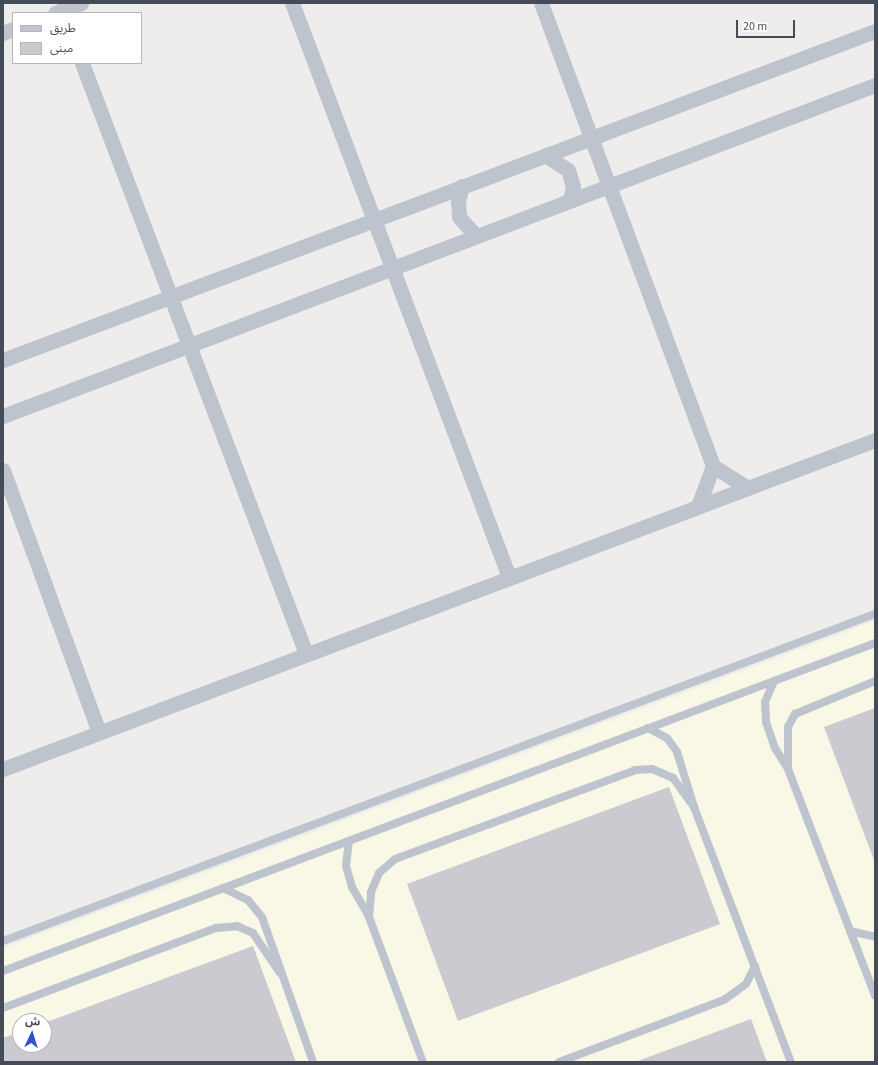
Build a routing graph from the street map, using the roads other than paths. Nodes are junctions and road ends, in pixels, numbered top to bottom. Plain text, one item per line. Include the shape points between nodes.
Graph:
1 (81, 3) edge
2 (292, 3) edge
3 (541, 3) edge
4 (60, 12) edge
5 (875, 30) edge
6 (82, 64) edge
7 (875, 85) edge
8 (592, 138) junction
9 (545, 155) junction
10 (462, 186) junction
11 (609, 186) junction
12 (570, 200) junction
13 (374, 220) junction
14 (476, 236) junction
15 (392, 268) junction
16 (171, 297) junction
17 (189, 346) junction
18 (3, 360) edge
19 (3, 416) edge
20 (875, 440) edge
21 (712, 466) junction
22 (3, 470) edge
23 (748, 488) junction
24 (698, 506) junction
25 (509, 577) junction
26 (875, 614) edge
27 (875, 643) edge
28 (306, 654) junction
29 (774, 681) junction
30 (875, 681) edge
31 (648, 728) junction
32 (99, 732) junction
33 (3, 769) edge
34 (788, 769) junction
35 (694, 808) junction
36 (349, 841) junction
37 (223, 888) junction
38 (369, 917) junction
39 (850, 931) junction
40 (875, 937) edge
41 (3, 941) edge
42 (754, 966) junction
43 (3, 971) edge
44 (280, 973) junction
45 (875, 996) edge
46 (3, 1008) edge
47 (313, 1062) edge
48 (423, 1062) edge
49 (559, 1062) edge
50 (791, 1062) edge

1 - 4 street
2 - 13 street
3 - 8 street
5 - 8 street
6 - 16 street
7 - 11 street
8 - 9 street
8 - 11 street
9 - 10 street
9 - 12 street via 568,170 573,186
10 - 13 street
10 - 14 street via 458,201 459,217
11 - 12 street
11 - 21 street
12 - 14 street
13 - 15 street
13 - 16 street
14 - 15 street
15 - 17 street
15 - 25 street
16 - 17 street
16 - 18 street
17 - 19 street
17 - 28 street
20 - 23 street
21 - 23 street
21 - 24 street
22 - 32 street
23 - 24 street
24 - 25 street
25 - 28 street
26 - 41 lane
27 - 29 lane
28 - 32 street
29 - 31 lane
29 - 34 lane via 765,702 766,722
30 - 34 lane via 795,714 788,727
31 - 35 lane via 667,738 678,752
31 - 36 lane
32 - 33 street
34 - 39 lane
35 - 38 lane via 673,778 652,769 635,770 395,859 379,873 371,892
35 - 42 lane
36 - 37 lane
36 - 38 lane via 346,866 352,887
37 - 43 lane
37 - 44 lane via 248,900 262,917
38 - 48 lane
39 - 40 lane
39 - 45 lane
42 - 49 lane via 746,984 724,1000
42 - 50 lane
44 - 46 lane via 253,933 237,926 216,928
44 - 47 lane

